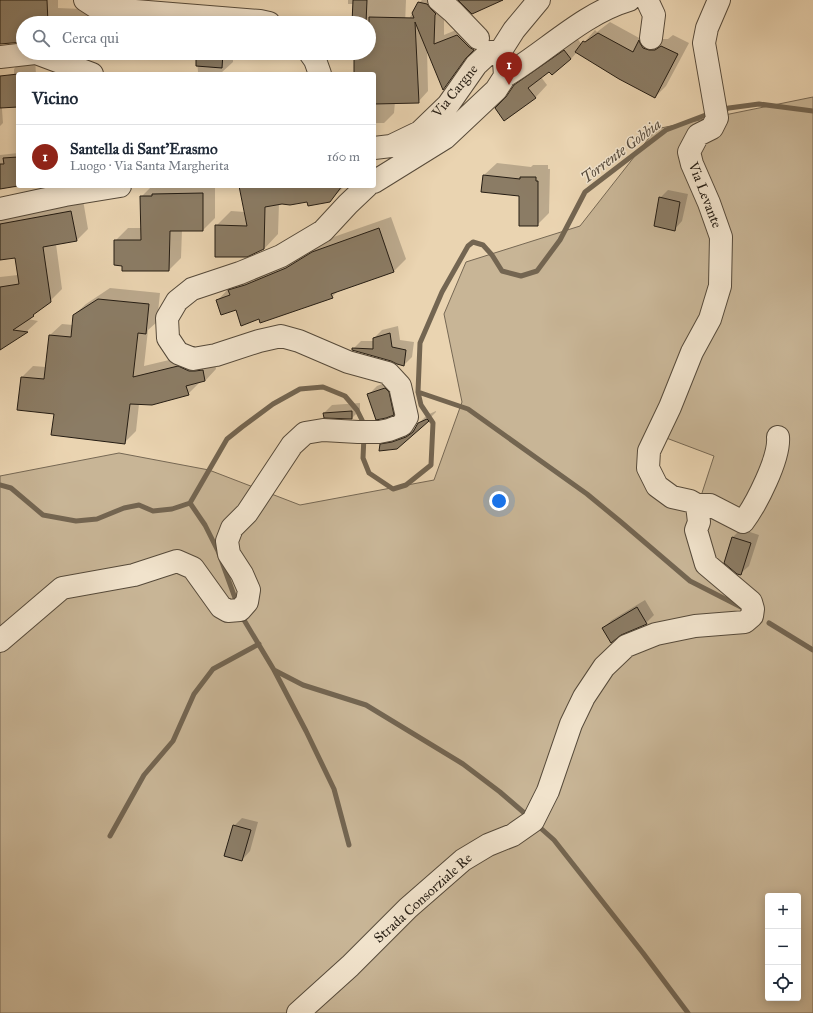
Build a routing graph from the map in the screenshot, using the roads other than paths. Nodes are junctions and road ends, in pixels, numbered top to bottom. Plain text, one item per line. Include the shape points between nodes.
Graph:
1 (85, 0) edge
2 (439, 0) edge
3 (539, 0) edge
4 (629, 0) edge
5 (647, 0) edge
6 (719, 0) edge
7 (198, 16) edge
8 (478, 38) dead end
9 (650, 38) dead end
10 (500, 52) junction
11 (16, 55) edge
12 (0, 56) edge
13 (54, 60) edge
14 (315, 60) edge
15 (87, 72) edge
16 (319, 72) edge
17 (505, 76) junction
18 (376, 148) edge
19 (376, 181) edge
20 (103, 188) edge
21 (365, 188) edge
22 (0, 209) edge
23 (778, 437) dead end
24 (697, 505) junction
25 (0, 641) edge
26 (298, 1013) edge

1 - 7 street via 99,9
2 - 8 street
3 - 10 street
4 - 17 street via 616,4 566,33
5 - 9 street via 654,15
6 - 24 street, Via Levante via 707,28 704,43 708,91 717,118 712,128 698,135 689,152 721,237 720,286 710,319 692,352 649,451 648,468 657,486 672,497
10 - 17 street via 504,61
10 - 18 street, Via Cargne via 490,52 476,65 448,105 420,132 391,146
11 - 12 street
13 - 15 street
14 - 16 street
17 - 19 street via 496,90 445,138
20 - 22 street
21 - 25 street via 323,231 281,256 192,289 177,301 167,318 168,338 178,353 193,359 281,336 348,362 388,373 400,386 407,417 402,425 389,430 369,432 323,430 305,433 292,445 247,513 232,528 227,540 229,554 249,590 247,602 240,610 228,611 221,607 193,568 177,561 134,575 62,588
23 - 24 street, Via Levante via 779,445 766,482 743,522 710,505
24 - 26 street, Strada Consorziale Re via 699,522 696,530 706,564 751,602 752,616 745,622 695,626 656,634 626,646 604,667 584,697 571,724 548,791 533,821 513,836 488,845 463,860 408,908

